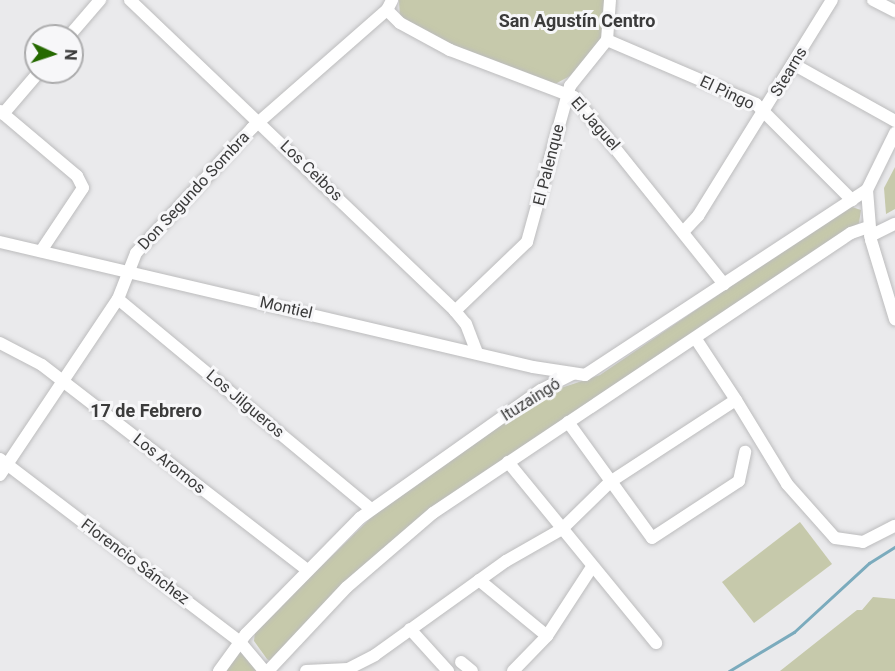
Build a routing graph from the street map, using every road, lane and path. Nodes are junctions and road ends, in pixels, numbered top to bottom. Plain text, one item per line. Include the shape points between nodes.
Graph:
1 (100, 0) edge
2 (130, 0) edge
3 (610, 0) edge
4 (832, 0) edge
5 (873, 0) edge
6 (390, 5) edge
7 (895, 11) edge
8 (79, 24) edge
9 (607, 40) junction
10 (793, 64) junction
11 (28, 84) edge
12 (567, 94) junction
13 (2, 112) edge
14 (764, 112) junction
15 (260, 121) junction
16 (895, 121) edge
17 (895, 133) edge
18 (867, 190) junction
19 (852, 200) junction
20 (895, 224) edge
21 (684, 231) junction
22 (869, 232) junction
23 (0, 242) edge
24 (41, 251) junction
25 (127, 271) junction
26 (724, 284) junction
27 (118, 299) junction
28 (455, 311) junction
29 (895, 319) edge
30 (696, 339) junction
31 (0, 343) edge
32 (477, 353) junction
33 (533, 367) junction
34 (573, 374) junction
35 (63, 383) junction
36 (541, 390) junction
37 (735, 399) junction
38 (568, 422) junction
39 (746, 452) dead end
40 (4, 462) edge
41 (508, 462) junction
42 (0, 476) edge
43 (610, 482) junction
44 (371, 509) junction
45 (895, 526) edge
46 (562, 529) junction
47 (592, 567) junction
48 (306, 569) junction
49 (479, 580) junction
50 (410, 629) junction
51 (547, 636) junction
52 (240, 642) junction
53 (657, 643) dead end
54 (461, 662) dead end
55 (364, 667) edge
56 (219, 671) edge
57 (266, 671) edge
58 (306, 671) edge
59 (448, 671) edge
60 (472, 671) edge
61 (513, 671) edge

1 - 8 street
2 - 15 street, Los Ceibos
3 - 9 street
4 - 10 street, Stearns
5 - 7 street
6 - 12 street, El Jaguel via 400,23 450,50
6 - 15 street, Don Segundo Sombra
9 - 12 street, El Palenque via 575,76
9 - 14 street, El Pingo via 756,104
10 - 14 street, Stearns
10 - 16 street
11 - 13 street
12 - 21 street, El Jaguel via 580,104
12 - 28 street, El Palenque via 527,242
13 - 24 street via 77,176 83,188 78,201 47,236
14 - 19 street, El Pingo
14 - 21 street, Stearns via 698,216
15 - 25 street, Don Segundo Sombra via 136,253
15 - 28 street, Los Ceibos
17 - 18 street
18 - 19 street, Ituzaingó
18 - 22 street
19 - 26 street, Ituzaingó
20 - 22 street
21 - 26 street, El Jaguel
22 - 29 street
22 - 30 street via 851,233
23 - 24 street, Montiel
24 - 25 street, Montiel
25 - 27 street, Don Segundo Sombra
25 - 32 street, Montiel
26 - 34 street, Ituzaingó via 597,370
27 - 35 street, Don Segundo Sombra
27 - 44 street, Los Jilgueros
28 - 32 street, Los Ceibos via 466,324
30 - 37 street
30 - 38 street
31 - 35 street, Los Aromos via 33,360
32 - 33 street, Montiel
33 - 34 street, Montiel
33 - 36 street via 542,378
34 - 36 street, Ituzaingó
35 - 40 street, Don Segundo Sombra
35 - 48 street, Los Aromos
36 - 44 street, Ituzaingó
37 - 43 street
37 - 45 street via 788,484 834,538 863,542
38 - 41 street
38 - 43 street
39 - 43 street via 742,478 652,538
40 - 42 street, Don Segundo Sombra
40 - 52 street, Florencio Sánchez
41 - 46 street
41 - 57 street via 391,546
43 - 46 street
44 - 48 street, Ituzaingó
46 - 47 street
46 - 49 street
47 - 51 street
47 - 53 street
48 - 52 street, Ituzaingó
49 - 50 street
49 - 51 street
50 - 55 street
50 - 59 street
51 - 61 street
52 - 56 street, Ituzaingó
52 - 57 street, Florencio Sánchez
54 - 60 street
55 - 58 street

